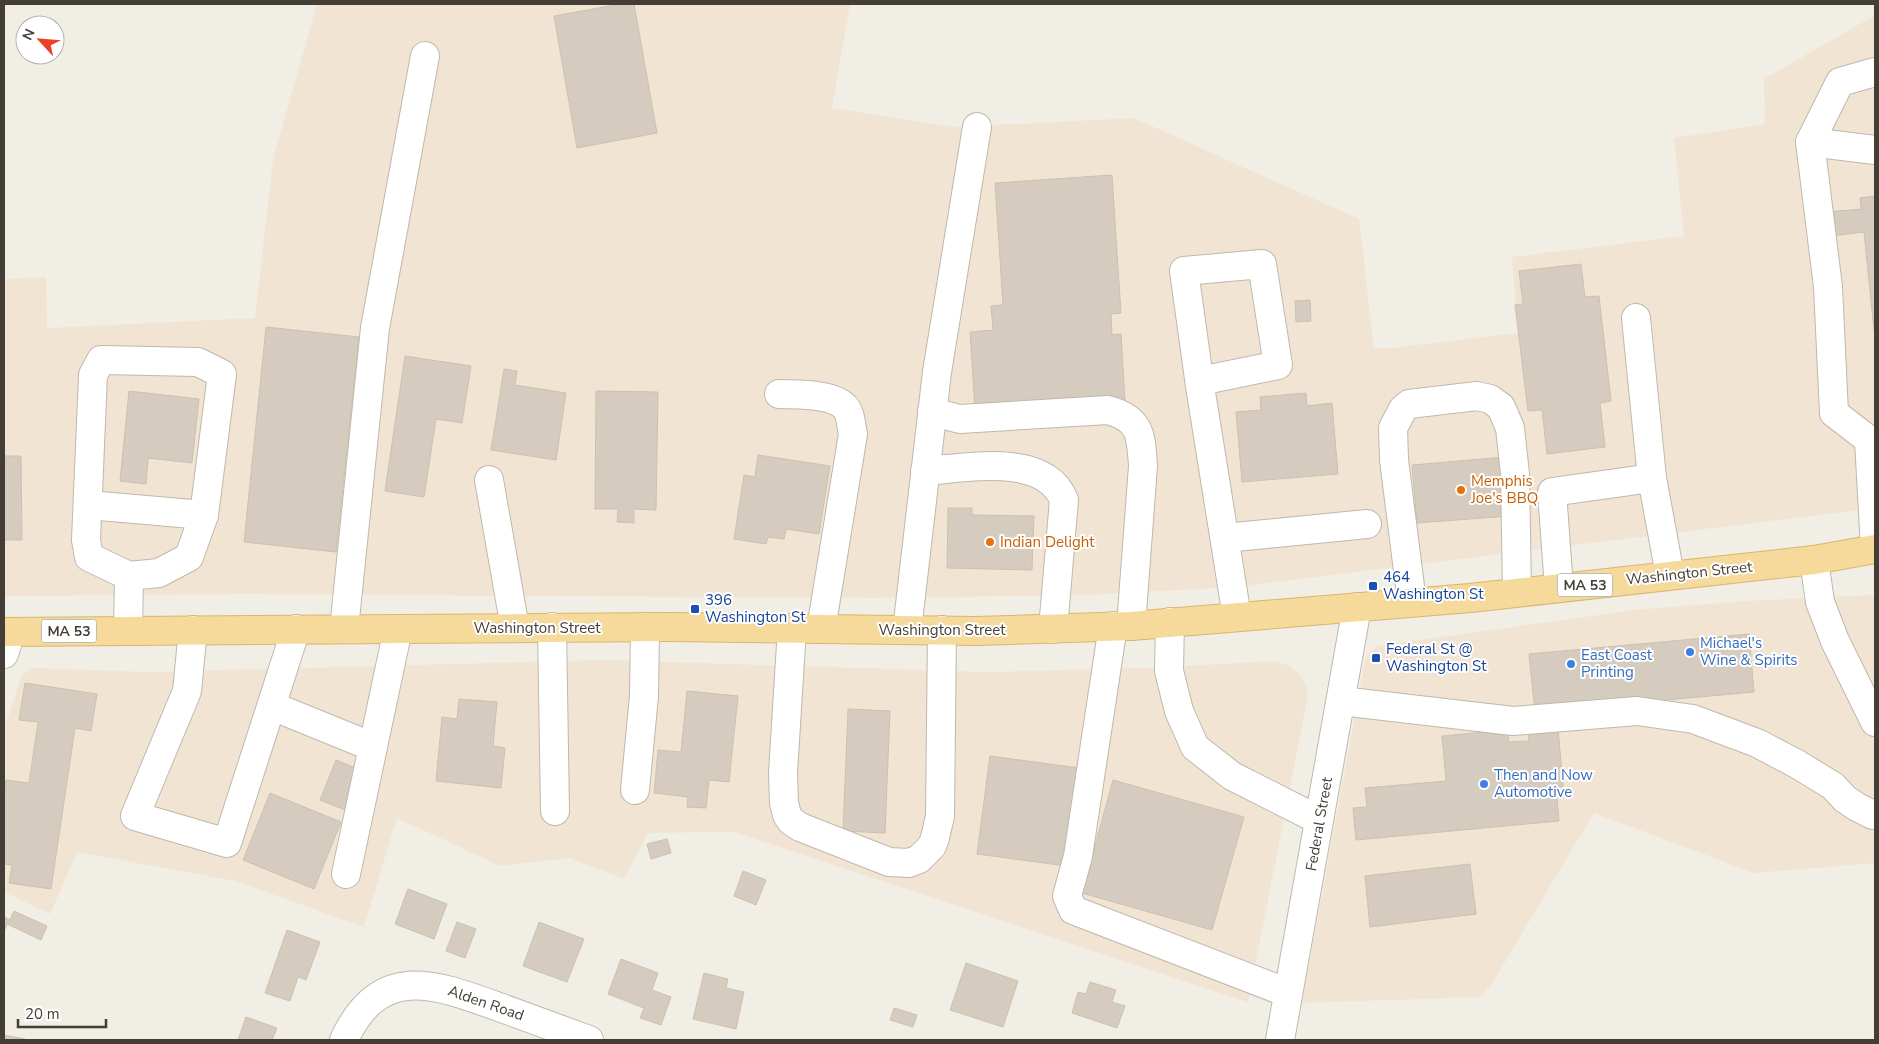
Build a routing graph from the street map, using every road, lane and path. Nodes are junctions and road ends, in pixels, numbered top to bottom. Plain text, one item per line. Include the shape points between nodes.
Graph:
1 (425, 56) dead end
2 (1875, 72) edge
3 (977, 128) dead end
4 (1810, 142) junction
5 (1875, 150) edge
6 (1636, 318) dead end
7 (1200, 381) junction
8 (779, 394) dead end
9 (932, 412) junction
10 (1872, 439) edge
11 (926, 471) junction
12 (1652, 478) junction
13 (489, 480) dead end
14 (88, 505) junction
15 (204, 514) junction
16 (1367, 524) dead end
17 (1225, 538) junction
18 (1875, 549) edge
19 (1814, 560) junction
20 (1875, 564) edge
21 (1670, 575) junction
22 (129, 576) junction
23 (1559, 588) junction
24 (1517, 592) junction
25 (1412, 602) junction
26 (1357, 607) junction
27 (1237, 617) junction
28 (1170, 622) junction
29 (1122, 626) junction
30 (552, 627) junction
31 (645, 627) junction
32 (515, 628) junction
33 (792, 628) junction
34 (1053, 628) junction
35 (296, 629) junction
36 (344, 629) junction
37 (398, 629) junction
38 (822, 629) junction
39 (193, 630) junction
40 (906, 630) junction
41 (942, 630) junction
42 (128, 631) junction
43 (6, 639) edge
44 (1340, 701) junction
45 (272, 706) junction
46 (1875, 722) edge
47 (373, 747) junction
48 (635, 790) dead end
49 (555, 811) dead end
50 (1875, 815) edge
51 (1319, 820) junction
52 (346, 874) dead end
53 (1288, 994) junction
54 (344, 1040) edge
55 (589, 1040) edge
56 (1280, 1040) edge

1 - 36 street via 376,328
2 - 4 street via 1840,82
3 - 9 street
4 - 5 street
4 - 10 street via 1828,287 1834,413
6 - 12 street
7 - 7 street via 1184,271 1262,264 1278,365
7 - 17 street
8 - 38 street via 838,402 847,408 853,434
9 - 11 street
9 - 29 street via 960,419 1108,410 1135,424 1142,443 1143,466
10 - 18 street
11 - 34 street via 1015,467 1049,480 1060,491 1064,500
11 - 40 street
12 - 21 street
12 - 23 street via 1552,492
13 - 32 street
14 - 15 street
14 - 15 street via 93,375 101,360 198,362 222,374
14 - 22 street via 86,540 89,557
15 - 22 street via 188,557 159,573
16 - 17 street
17 - 27 street
18 - 19 main road, Washington Street / MA 53
19 - 20 main road
19 - 21 main road, Washington Street / MA 53
19 - 46 street via 1820,602 1835,641
21 - 23 main road, Washington Street / MA 53
22 - 42 street
23 - 24 main road, Washington Street / MA 53
24 - 25 main road, Washington Street / MA 53
24 - 25 street via 1515,474 1510,428 1501,406 1477,396 1409,404 1393,428
25 - 26 main road, Washington Street / MA 53
26 - 27 main road, Washington Street / MA 53
26 - 44 street, Federal Street
27 - 28 main road, Washington Street / MA 53
28 - 29 main road, Washington Street / MA 53
28 - 51 street via 1169,672 1179,711 1195,747 1232,776
29 - 34 main road, Washington Street / MA 53
29 - 53 street via 1068,896 1073,910
30 - 31 main road, Washington Street / MA 53
30 - 32 main road, Washington Street / MA 53
30 - 49 street
31 - 33 main road, Washington Street / MA 53
31 - 48 street via 644,696
32 - 37 main road, Washington Street / MA 53
33 - 38 main road, Washington Street / MA 53
33 - 41 street via 783,773 787,815 800,828 889,862 909,863 919,859 932,846 940,816
34 - 41 main road, Washington Street / MA 53
35 - 36 main road, Washington Street / MA 53
35 - 39 main road, Washington Street / MA 53
35 - 45 street
36 - 37 main road, Washington Street / MA 53
37 - 47 street
38 - 40 main road, Washington Street / MA 53
39 - 42 main road, Washington Street / MA 53
39 - 45 street via 187,691 135,816 227,843
40 - 41 main road, Washington Street / MA 53
42 - 43 main road, Washington Street / MA 53
44 - 50 street via 1513,721 1637,711 1693,719 1757,743 1833,786 1845,799
44 - 51 street, Federal Street
45 - 47 street
47 - 52 street
51 - 53 street, Federal Street
53 - 56 street, Federal Street
54 - 55 street, Alden Road via 353,1021 375,998 398,987 422,985 450,990

